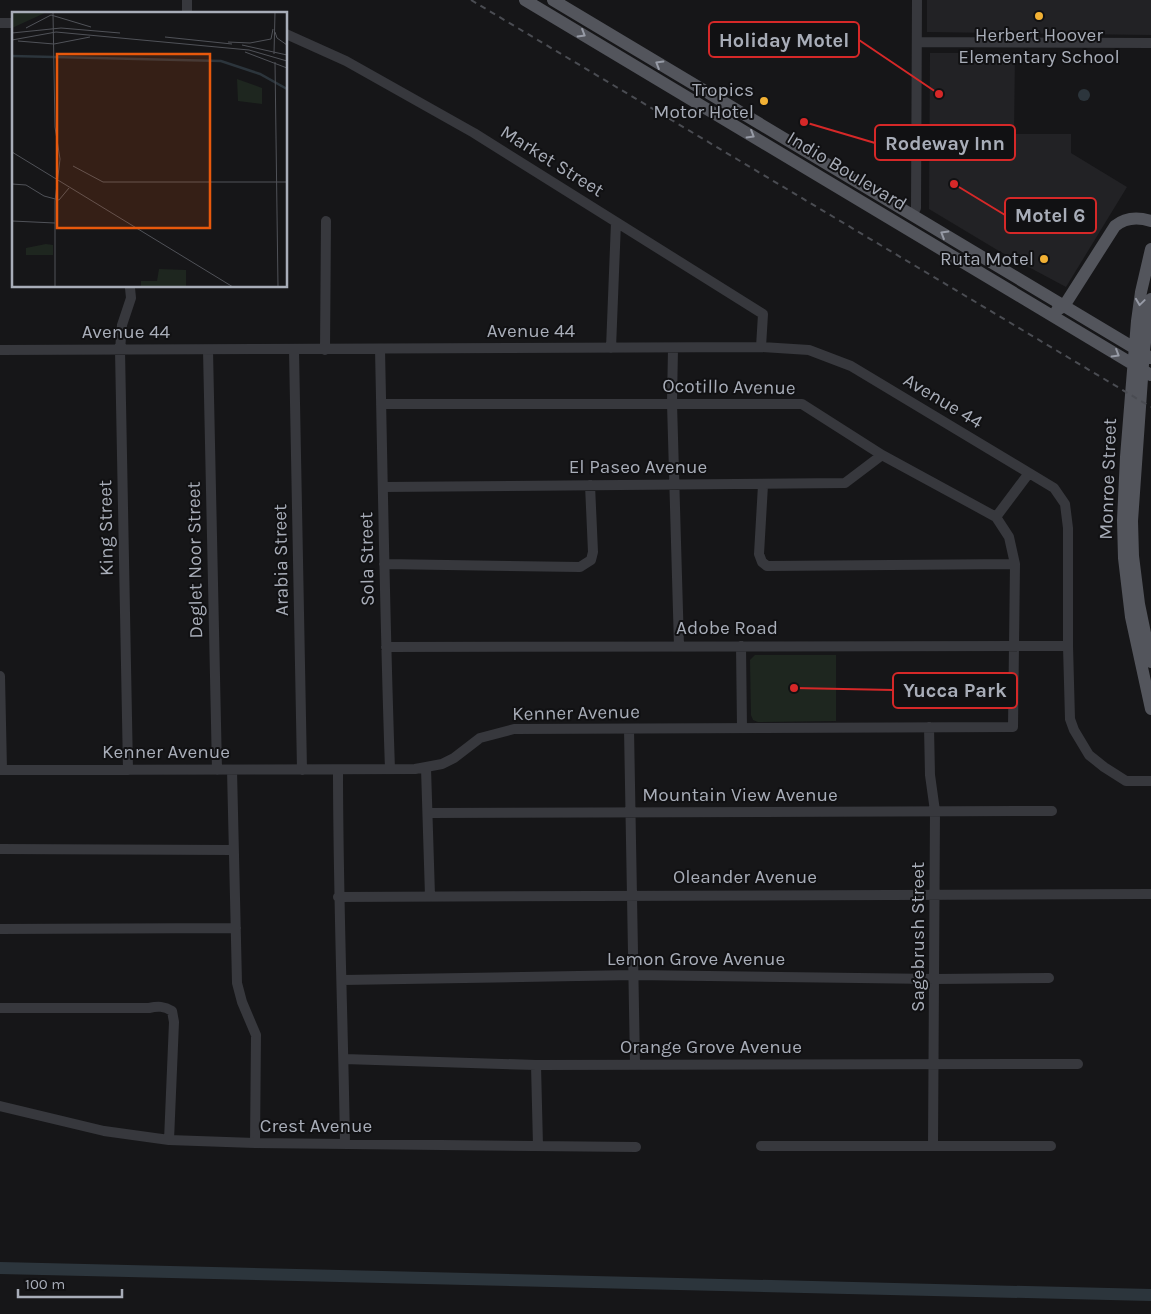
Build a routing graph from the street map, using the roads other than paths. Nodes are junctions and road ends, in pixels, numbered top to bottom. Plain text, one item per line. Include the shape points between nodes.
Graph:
1 (525, 0) edge
2 (548, 0) edge
3 (553, 0) edge
4 (917, 0) edge
5 (557, 19) junction
6 (288, 35) edge
7 (917, 42) junction
8 (1151, 43) edge
9 (844, 191) junction
10 (912, 214) junction
11 (326, 221) dead end
12 (1151, 221) edge
13 (616, 222) junction
14 (924, 239) junction
15 (1151, 249) edge
16 (994, 281) junction
17 (130, 288) dead end
18 (1151, 299) edge
19 (1064, 306) junction
20 (1142, 322) junction
21 (1074, 329) junction
22 (1126, 343) junction
23 (761, 347) junction
24 (611, 348) junction
25 (672, 348) junction
26 (380, 349) junction
27 (0, 350) edge
28 (120, 350) junction
29 (208, 350) junction
30 (294, 350) junction
31 (325, 350) junction
32 (1151, 358) edge
33 (1151, 375) edge
34 (672, 403) junction
35 (381, 404) junction
36 (882, 455) junction
37 (1131, 457) junction
38 (1029, 473) junction
39 (590, 485) junction
40 (674, 485) junction
41 (763, 485) junction
42 (384, 486) junction
43 (996, 518) junction
44 (384, 564) junction
45 (1015, 564) junction
46 (679, 646) junction
47 (741, 646) junction
48 (1013, 646) junction
49 (1068, 646) junction
50 (386, 647) junction
51 (1151, 662) edge
52 (0, 676) edge
53 (1151, 709) edge
54 (1013, 727) joint
55 (742, 728) junction
56 (929, 728) junction
57 (629, 729) junction
58 (426, 768) junction
59 (390, 769) junction
60 (1, 770) edge
61 (128, 770) junction
62 (217, 770) junction
63 (232, 770) junction
64 (302, 770) junction
65 (338, 770) junction
66 (1151, 781) edge
67 (936, 811) junction
68 (1052, 811) dead end
69 (428, 813) junction
70 (631, 813) junction
71 (0, 849) edge
72 (233, 850) junction
73 (936, 894) junction
74 (1151, 894) edge
75 (632, 895) junction
76 (430, 896) junction
77 (338, 897) junction
78 (236, 928) junction
79 (0, 929) edge
80 (634, 975) junction
81 (1049, 978) dead end
82 (936, 979) junction
83 (343, 980) junction
84 (0, 1008) edge
85 (344, 1059) junction
86 (635, 1064) junction
87 (935, 1064) junction
88 (1078, 1064) dead end
89 (536, 1065) junction
90 (0, 1106) edge
91 (169, 1140) junction
92 (255, 1143) junction
93 (346, 1143) junction
94 (538, 1146) junction
95 (761, 1146) dead end
96 (933, 1146) junction
97 (1051, 1146) dead end
98 (636, 1147) dead end

1 - 5 main road, Indio Boulevard
2 - 5 main road
10 -> 3 main road, Indio Boulevard
4 - 7 street
5 -> 9 main road, Indio Boulevard
6 - 13 street, Market Street via 346,61 463,127
7 - 8 street
7 - 10 street via 916,208
9 - 10 main road via 865,197 896,215
9 - 14 main road, Indio Boulevard
10 - 14 main road
19 -> 10 main road, Indio Boulevard
11 - 31 street
12 - 19 main road via 1135,218 1115,226
13 - 23 street, Market Street via 763,314
13 - 24 street
14 - 16 main road, Indio Boulevard
15 -> 20 main road, Monroe Street via 1141,292
16 - 19 main road via 1013,286 1053,309 1059,310
16 - 21 main road, Indio Boulevard
17 - 28 street, King Street via 131,298 122,325
18 - 20 main road, Monroe Street
19 - 21 main road
19 - 22 main road, Indio Boulevard
20 - 37 main road, Monroe Street
21 - 22 main road via 1074,323 1079,322 1106,338
21 -> 33 main road, Indio Boulevard
22 - 32 main road, Indio Boulevard
23 - 25 street, Avenue 44
23 - 38 street, Avenue 44 via 809,350 851,366
24 - 25 street, Avenue 44
24 - 26 street, Avenue 44
25 - 34 street
26 - 31 street, Avenue 44
26 - 35 street, Sola Street
27 - 28 street, Avenue 44
28 - 29 street, Avenue 44
28 - 61 street, King Street
29 - 30 street, Avenue 44
29 - 62 street, Deglet Noor Street
30 - 31 street, Avenue 44
30 - 64 street, Arabia Street
34 - 35 street, Ocotillo Avenue
34 - 36 street, Ocotillo Avenue via 802,404
34 - 40 street
35 - 42 street, Sola Street
36 - 41 street, El Paseo Avenue via 844,483
36 - 43 street, Ocotillo Avenue
37 - 51 main road, Monroe Street via 1133,556
37 - 53 main road, Monroe Street via 1123,520 1127,586
38 - 43 street
38 - 49 street, Avenue 44 via 1054,488 1065,504
39 - 40 street, El Paseo Avenue
39 - 42 street, El Paseo Avenue
39 - 44 street via 593,552 591,560 580,567
40 - 41 street, El Paseo Avenue
40 - 46 street
41 - 45 street via 759,554 768,566
42 - 44 street, Sola Street
43 - 45 street, Ocotillo Avenue via 1010,537
44 - 50 street, Sola Street
45 - 48 street, Ocotillo Avenue
46 - 47 street, Adobe Road
46 - 50 street, Adobe Road
47 - 48 street, Adobe Road
47 - 55 street
48 - 49 street, Adobe Road
48 - 54 street, Ocotillo Avenue
49 - 66 street, Avenue 44 via 1070,719 1080,741 1089,754 1126,781
50 - 59 street, Sola Street
52 - 60 street
54 - 56 street, Kenner Avenue
55 - 56 street, Kenner Avenue
55 - 57 street, Kenner Avenue
56 - 67 street, Sagebrush Street via 930,775
57 - 58 street, Kenner Avenue via 514,729 480,738 454,758
57 - 70 street
58 - 59 street, Kenner Avenue
58 - 69 street
59 - 65 street, Kenner Avenue
60 - 61 street, Kenner Avenue
61 - 62 street, Kenner Avenue
62 - 63 street, Kenner Avenue
63 - 64 street, Kenner Avenue
63 - 72 street
64 - 65 street, Kenner Avenue
65 - 77 street
67 - 68 street, Mountain View Avenue
67 - 70 street, Mountain View Avenue
67 - 73 street, Sagebrush Street
69 - 70 street, Mountain View Avenue
69 - 76 street
70 - 75 street
71 - 72 street
72 - 78 street
73 - 74 street, Oleander Avenue
73 - 75 street, Oleander Avenue
73 - 82 street, Sagebrush Street
75 - 76 street, Oleander Avenue
75 - 80 street
76 - 77 street, Oleander Avenue
77 - 83 street
78 - 79 street
78 - 92 street via 237,983 256,1035
80 - 82 street, Lemon Grove Avenue
80 - 83 street, Lemon Grove Avenue
80 - 86 street
81 - 82 street, Lemon Grove Avenue
82 - 87 street, Sagebrush Street
83 - 85 street
84 - 91 street via 156,1006 172,1011
85 - 89 street, Orange Grove Avenue
85 - 93 street
86 - 87 street, Orange Grove Avenue
86 - 89 street, Orange Grove Avenue
87 - 88 street, Orange Grove Avenue
87 - 96 street, Sagebrush Street
89 - 94 street
90 - 91 street, Crest Avenue via 104,1131
91 - 92 street, Crest Avenue
92 - 93 street, Crest Avenue
93 - 94 street, Crest Avenue
94 - 98 street, Crest Avenue
95 - 96 street
96 - 97 street

